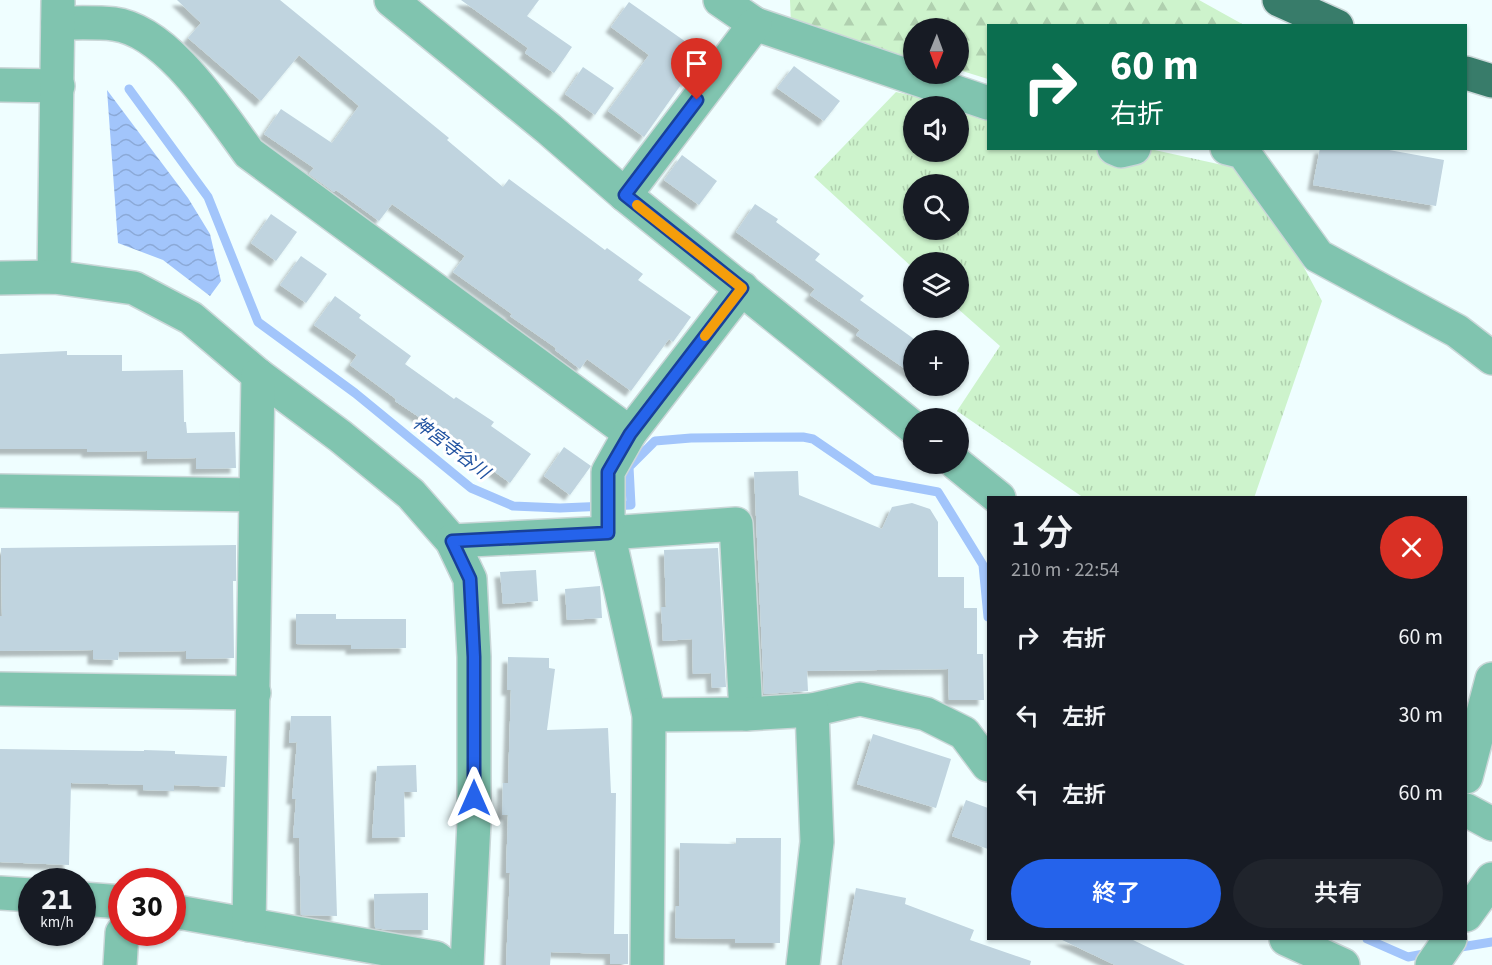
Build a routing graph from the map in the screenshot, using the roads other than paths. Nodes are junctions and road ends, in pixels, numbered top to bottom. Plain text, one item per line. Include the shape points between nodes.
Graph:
1 (391, 0) edge
2 (720, 0) edge
3 (1279, 0) edge
4 (58, 11) edge
5 (755, 24) junction
6 (1333, 24) edge
7 (1467, 73) edge
8 (1492, 81) edge
9 (0, 86) edge
10 (58, 86) junction
11 (987, 103) edge
12 (1235, 150) edge
13 (625, 195) junction
14 (0, 278) edge
15 (54, 278) junction
16 (742, 288) junction
17 (1492, 358) edge
18 (258, 375) junction
19 (903, 419) edge
20 (630, 434) junction
21 (969, 474) edge
22 (0, 491) edge
23 (255, 495) junction
24 (997, 496) edge
25 (608, 530) junction
26 (452, 541) junction
27 (1492, 679) edge
28 (0, 689) edge
29 (254, 693) junction
30 (812, 710) junction
31 (746, 714) junction
32 (649, 715) junction
33 (987, 764) edge
34 (1467, 773) edge
35 (1467, 811) edge
36 (1492, 825) edge
37 (1492, 879) edge
38 (0, 892) edge
39 (18, 894) edge
40 (186, 914) edge
41 (1467, 914) edge
42 (249, 925) junction
43 (1288, 940) edge
44 (1449, 940) edge
45 (121, 946) edge
46 (316, 951) edge
47 (120, 965) edge
48 (445, 965) edge
49 (467, 965) edge
50 (647, 965) edge
51 (803, 965) edge
52 (1343, 965) edge
53 (1432, 965) edge

1 - 13 street
2 - 5 street
3 - 6 highway
4 - 10 street
4 - 20 street via 144,34 169,53 249,153
5 - 11 street
5 - 13 street
7 - 8 highway
9 - 10 street
10 - 15 street
12 - 17 street via 1243,152 1318,256 1457,331
13 - 16 street
14 - 15 street
15 - 18 street via 134,288 191,318
16 - 19 street
16 - 20 street
18 - 23 street
18 - 26 street via 411,494
20 - 25 street via 608,472
21 - 24 street
22 - 23 street
23 - 29 street
25 - 26 street
25 - 31 street via 736,524
25 - 32 street
26 - 49 street via 470,579 474,657 474,822
27 - 34 street
28 - 29 street
29 - 42 street
30 - 31 street
30 - 33 street via 860,699 926,714 964,733
30 - 51 street via 817,842
31 - 32 street
32 - 50 street
35 - 36 street
37 - 41 street
38 - 39 street
40 - 42 street
42 - 46 street
43 - 52 street
44 - 53 street
45 - 47 street
46 - 48 street via 436,958

